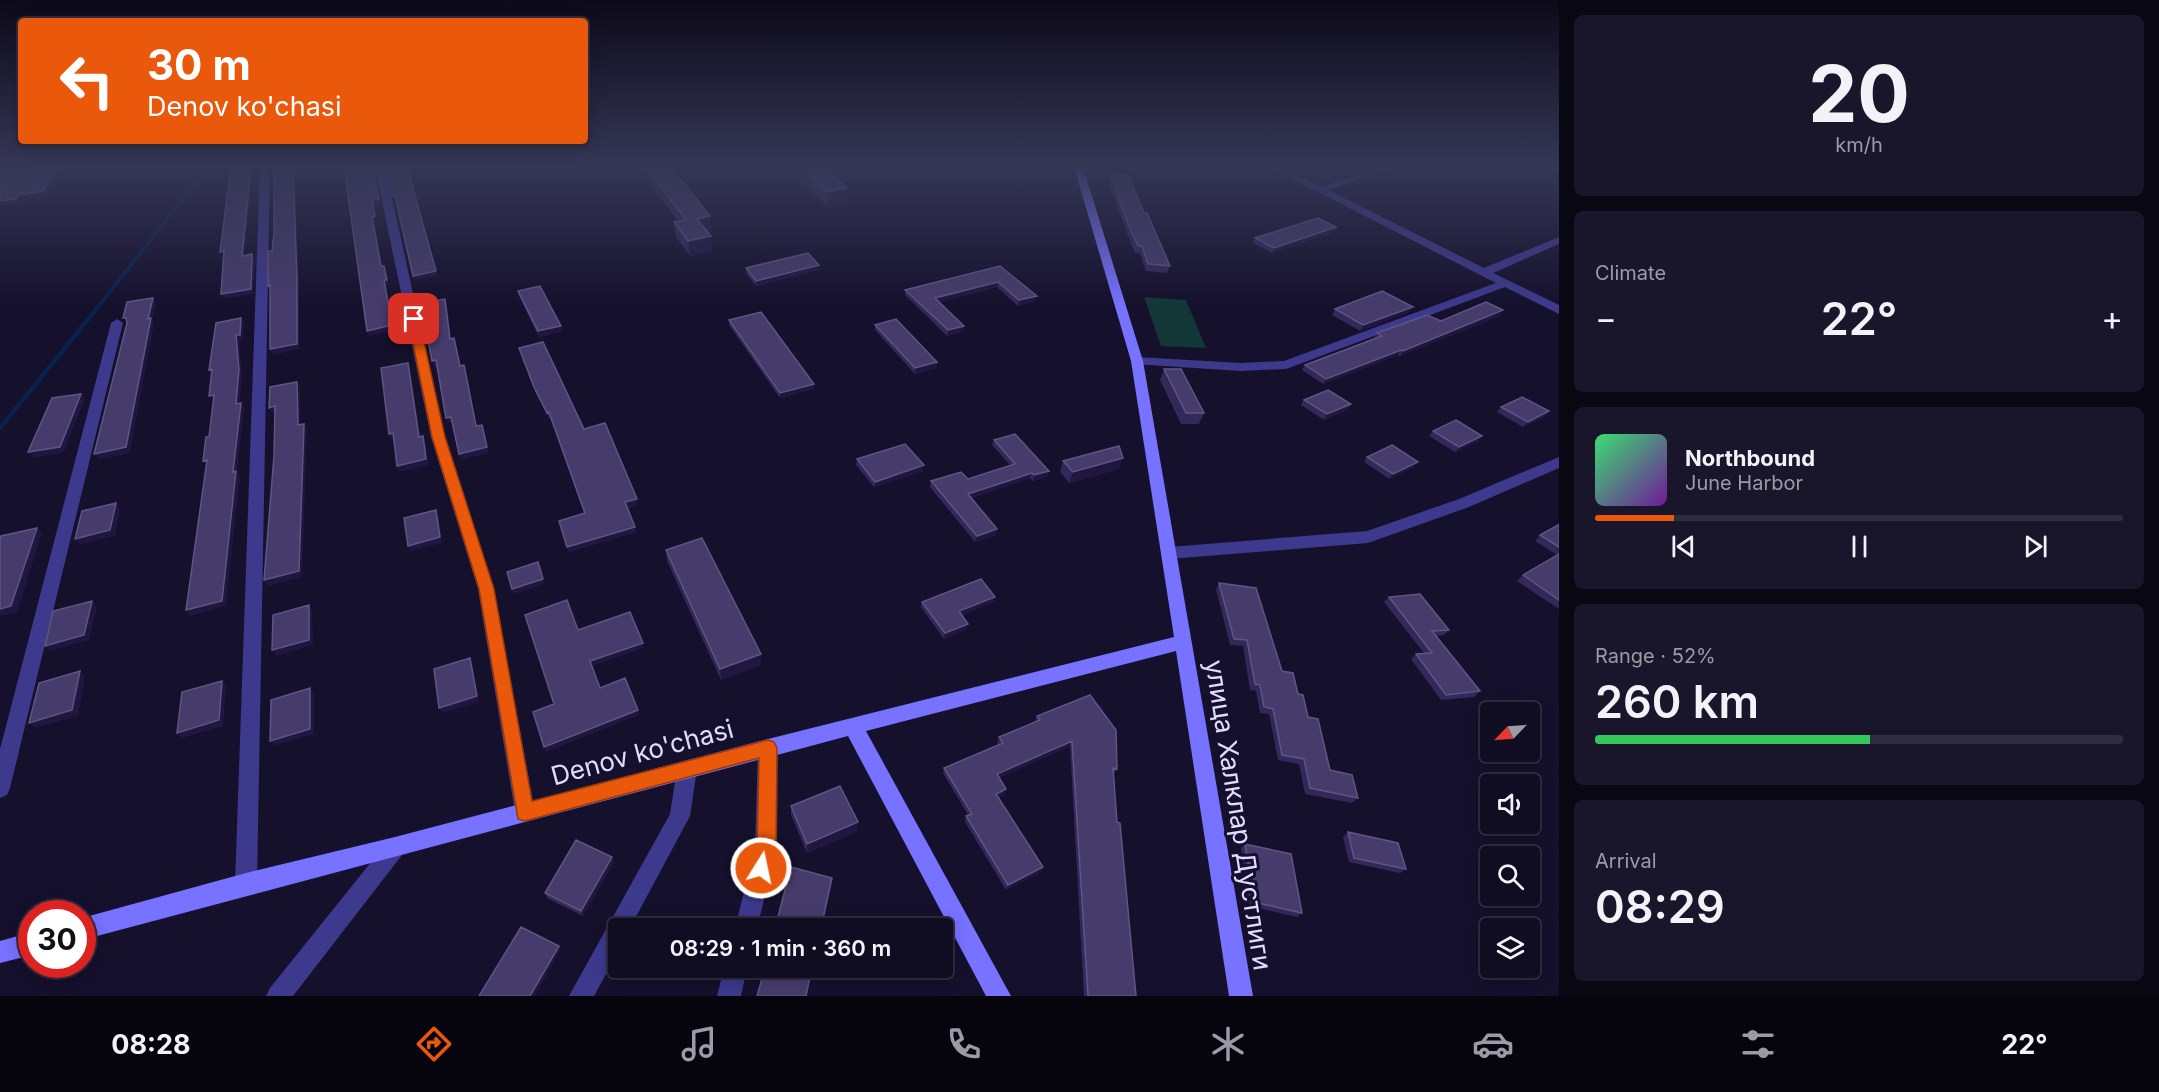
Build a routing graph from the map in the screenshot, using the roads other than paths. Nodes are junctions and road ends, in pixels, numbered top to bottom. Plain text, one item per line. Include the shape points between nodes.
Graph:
1 (264, 213) edge
2 (390, 213) edge
3 (1092, 213) edge
4 (1367, 213) edge
5 (1559, 240) edge
6 (1485, 272) junction
7 (1505, 283) junction
8 (1559, 310) edge
9 (117, 322) dead end
10 (1137, 361) junction
11 (1559, 462) edge
12 (1169, 553) junction
13 (1183, 642) junction
14 (853, 726) junction
15 (768, 748) junction
16 (687, 769) junction
17 (0, 788) edge
18 (525, 812) junction
19 (394, 848) junction
20 (246, 884) junction
21 (624, 918) edge
22 (748, 918) edge
23 (96, 925) edge
24 (18, 947) edge
25 (608, 947) edge
26 (0, 952) edge
27 (734, 978) edge
28 (278, 996) edge
29 (581, 996) edge
30 (729, 996) edge
31 (999, 996) edge
32 (1241, 996) edge

1 - 20 street
2 - 18 street via 438,437 486,589
3 - 10 street, улица Халклар Дустлиги
4 - 6 street
5 - 6 street
6 - 7 street
7 - 8 street
7 - 10 street via 1286,365 1241,367
9 - 17 street
10 - 12 street, улица Халклар Дустлиги
11 - 12 street via 1464,503 1368,537
12 - 13 street, улица Халклар Дустлиги
13 - 14 street, Denov ko'chasi
13 - 32 street, улица Халклар Дустлиги
14 - 15 street, Denov ko'chasi
14 - 31 street
15 - 16 street, Denov ko'chasi
15 - 22 street via 766,848
16 - 18 street, Denov ko'chasi
16 - 21 street via 680,816
18 - 19 street, Denov ko'chasi
19 - 20 street, Denov ko'chasi
19 - 28 street
20 - 23 street, Denov ko'chasi
24 - 26 street
25 - 29 street
27 - 30 street

